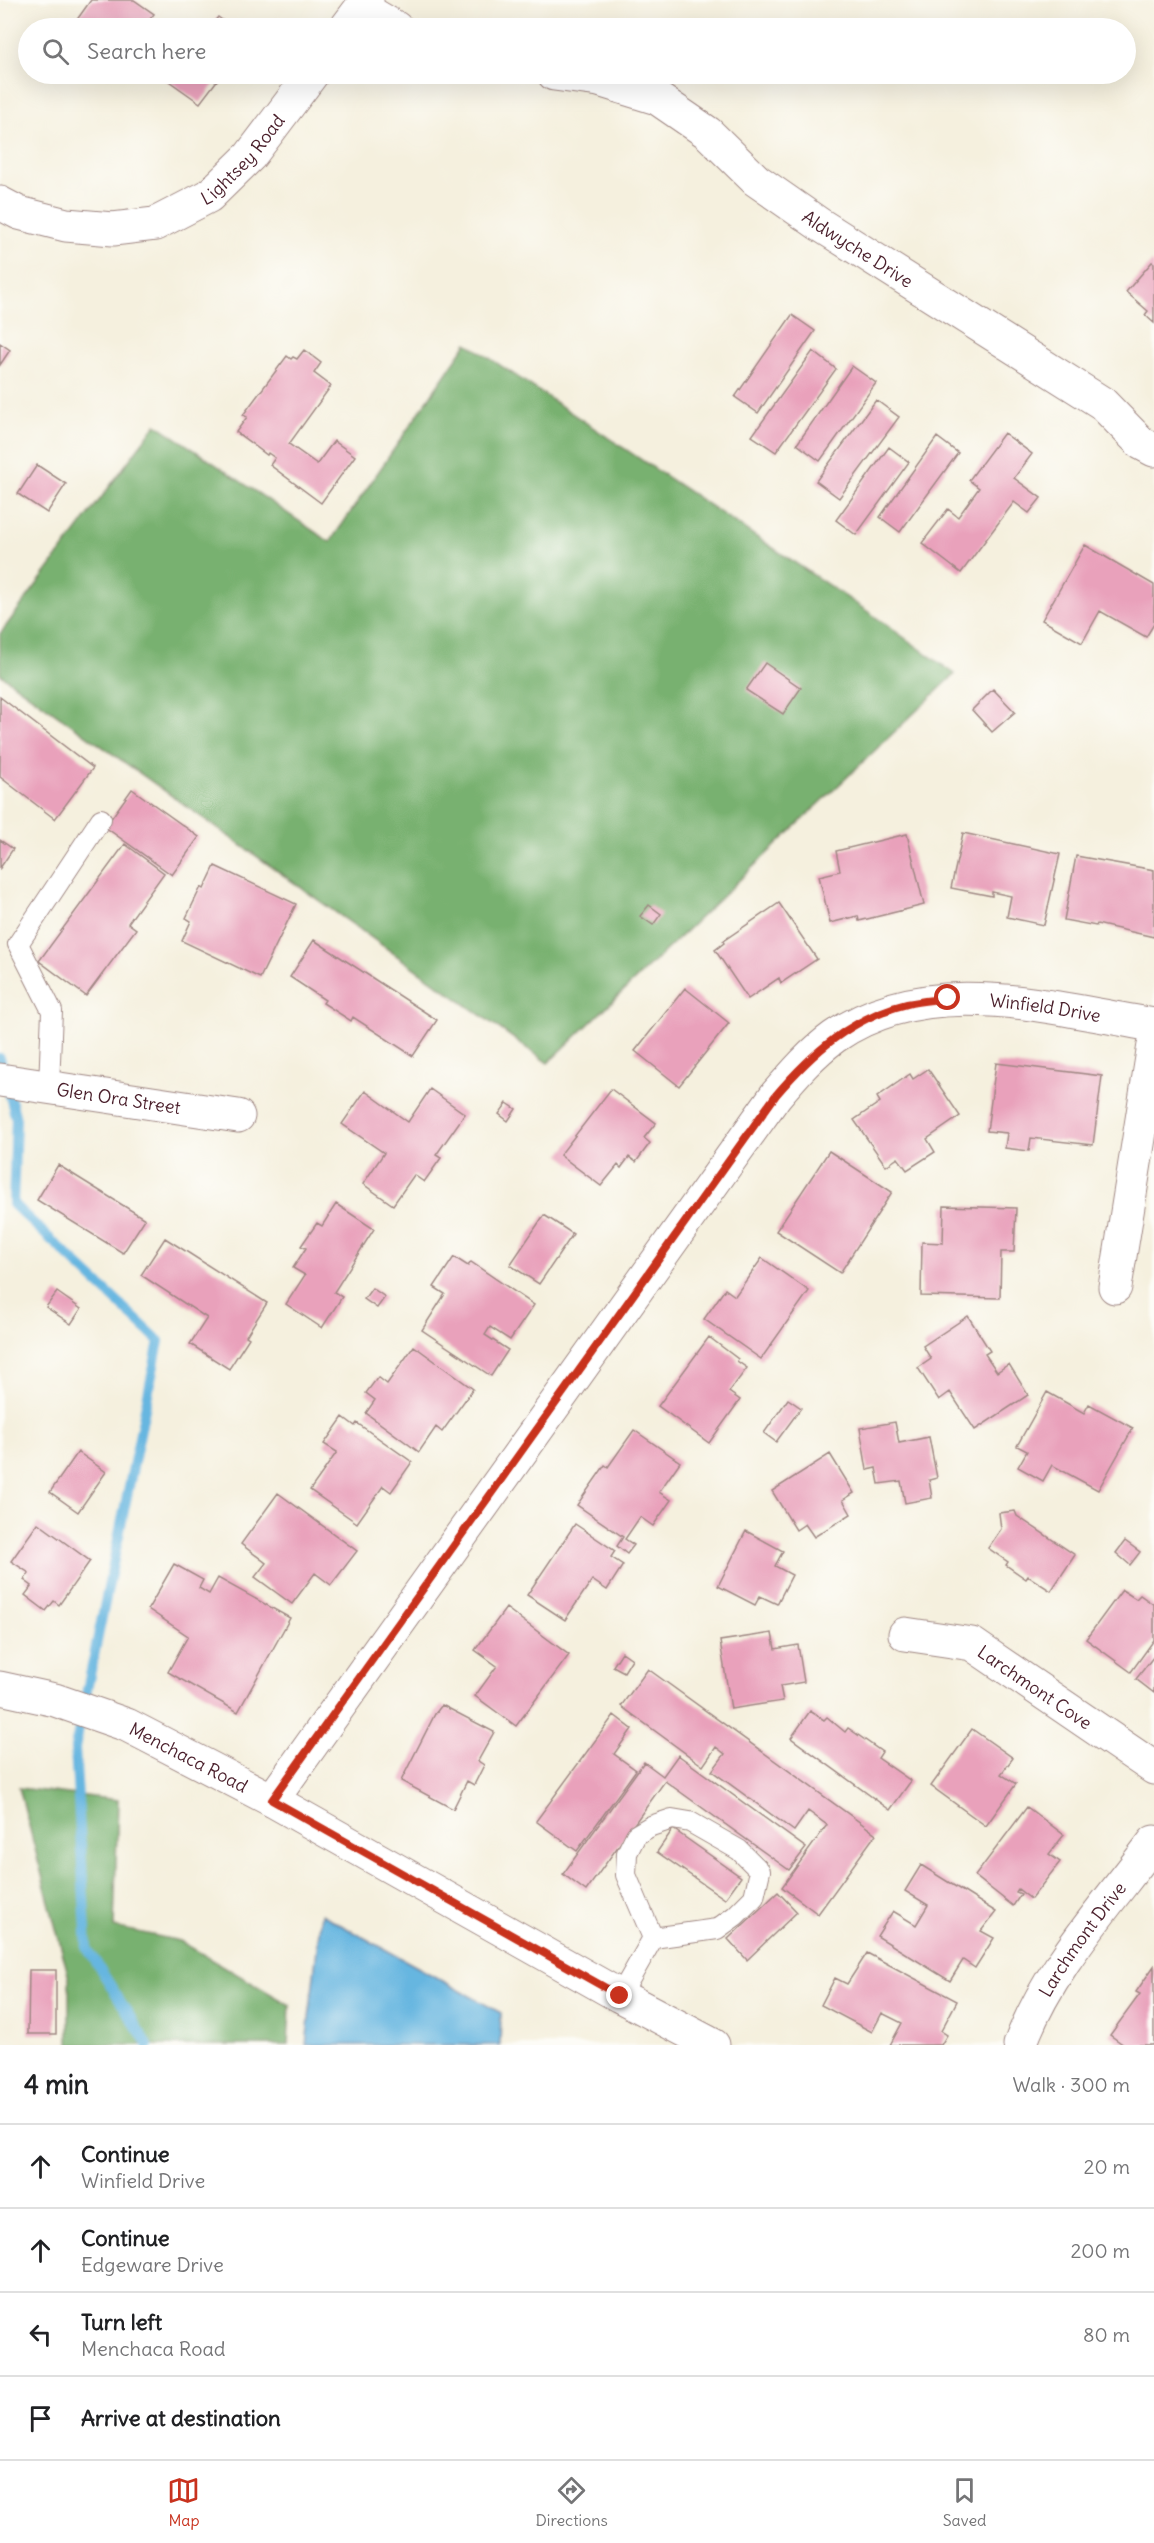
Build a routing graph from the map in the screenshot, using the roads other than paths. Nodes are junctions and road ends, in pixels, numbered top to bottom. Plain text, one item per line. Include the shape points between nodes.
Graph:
1 (358, 12) edge
2 (372, 18) edge
3 (304, 84) edge
4 (612, 84) edge
5 (0, 203) edge
6 (1154, 450) edge
7 (101, 819) dead end
8 (1154, 1025) edge
9 (1154, 1045) edge
10 (0, 1080) edge
11 (49, 1086) junction
12 (238, 1116) dead end
13 (1115, 1287) dead end
14 (905, 1634) dead end
15 (0, 1688) edge
16 (1154, 1768) edge
17 (272, 1800) junction
18 (1154, 1842) edge
19 (653, 1938) junction
20 (620, 1996) junction
21 (713, 2045) edge
22 (1020, 2045) edge

1 - 2 street
3 - 5 street, Lightsey Road via 250,156 209,196 155,224 113,229 66,225 19,213
4 - 6 street, Aldwyche Drive via 657,98 708,133 765,187 1102,403
7 - 11 lane via 18,944 52,1011
8 - 17 street, Winfield Drive via 995,1000 948,998 907,1004 868,1017 834,1037 804,1062 776,1095
9 - 13 street
10 - 11 street, Glen Ora Street
11 - 12 street, Glen Ora Street
14 - 16 street, Larchmont Cove via 972,1644
15 - 17 street, Menchaca Road via 55,1700 128,1725
17 - 20 street, Menchaca Road
18 - 22 street, Larchmont Drive via 1056,1973
19 - 19 lane via 626,1875 627,1853 636,1835 672,1819 690,1822 739,1850 760,1871 754,1897 717,1929
19 - 20 lane
20 - 21 street, Menchaca Road

